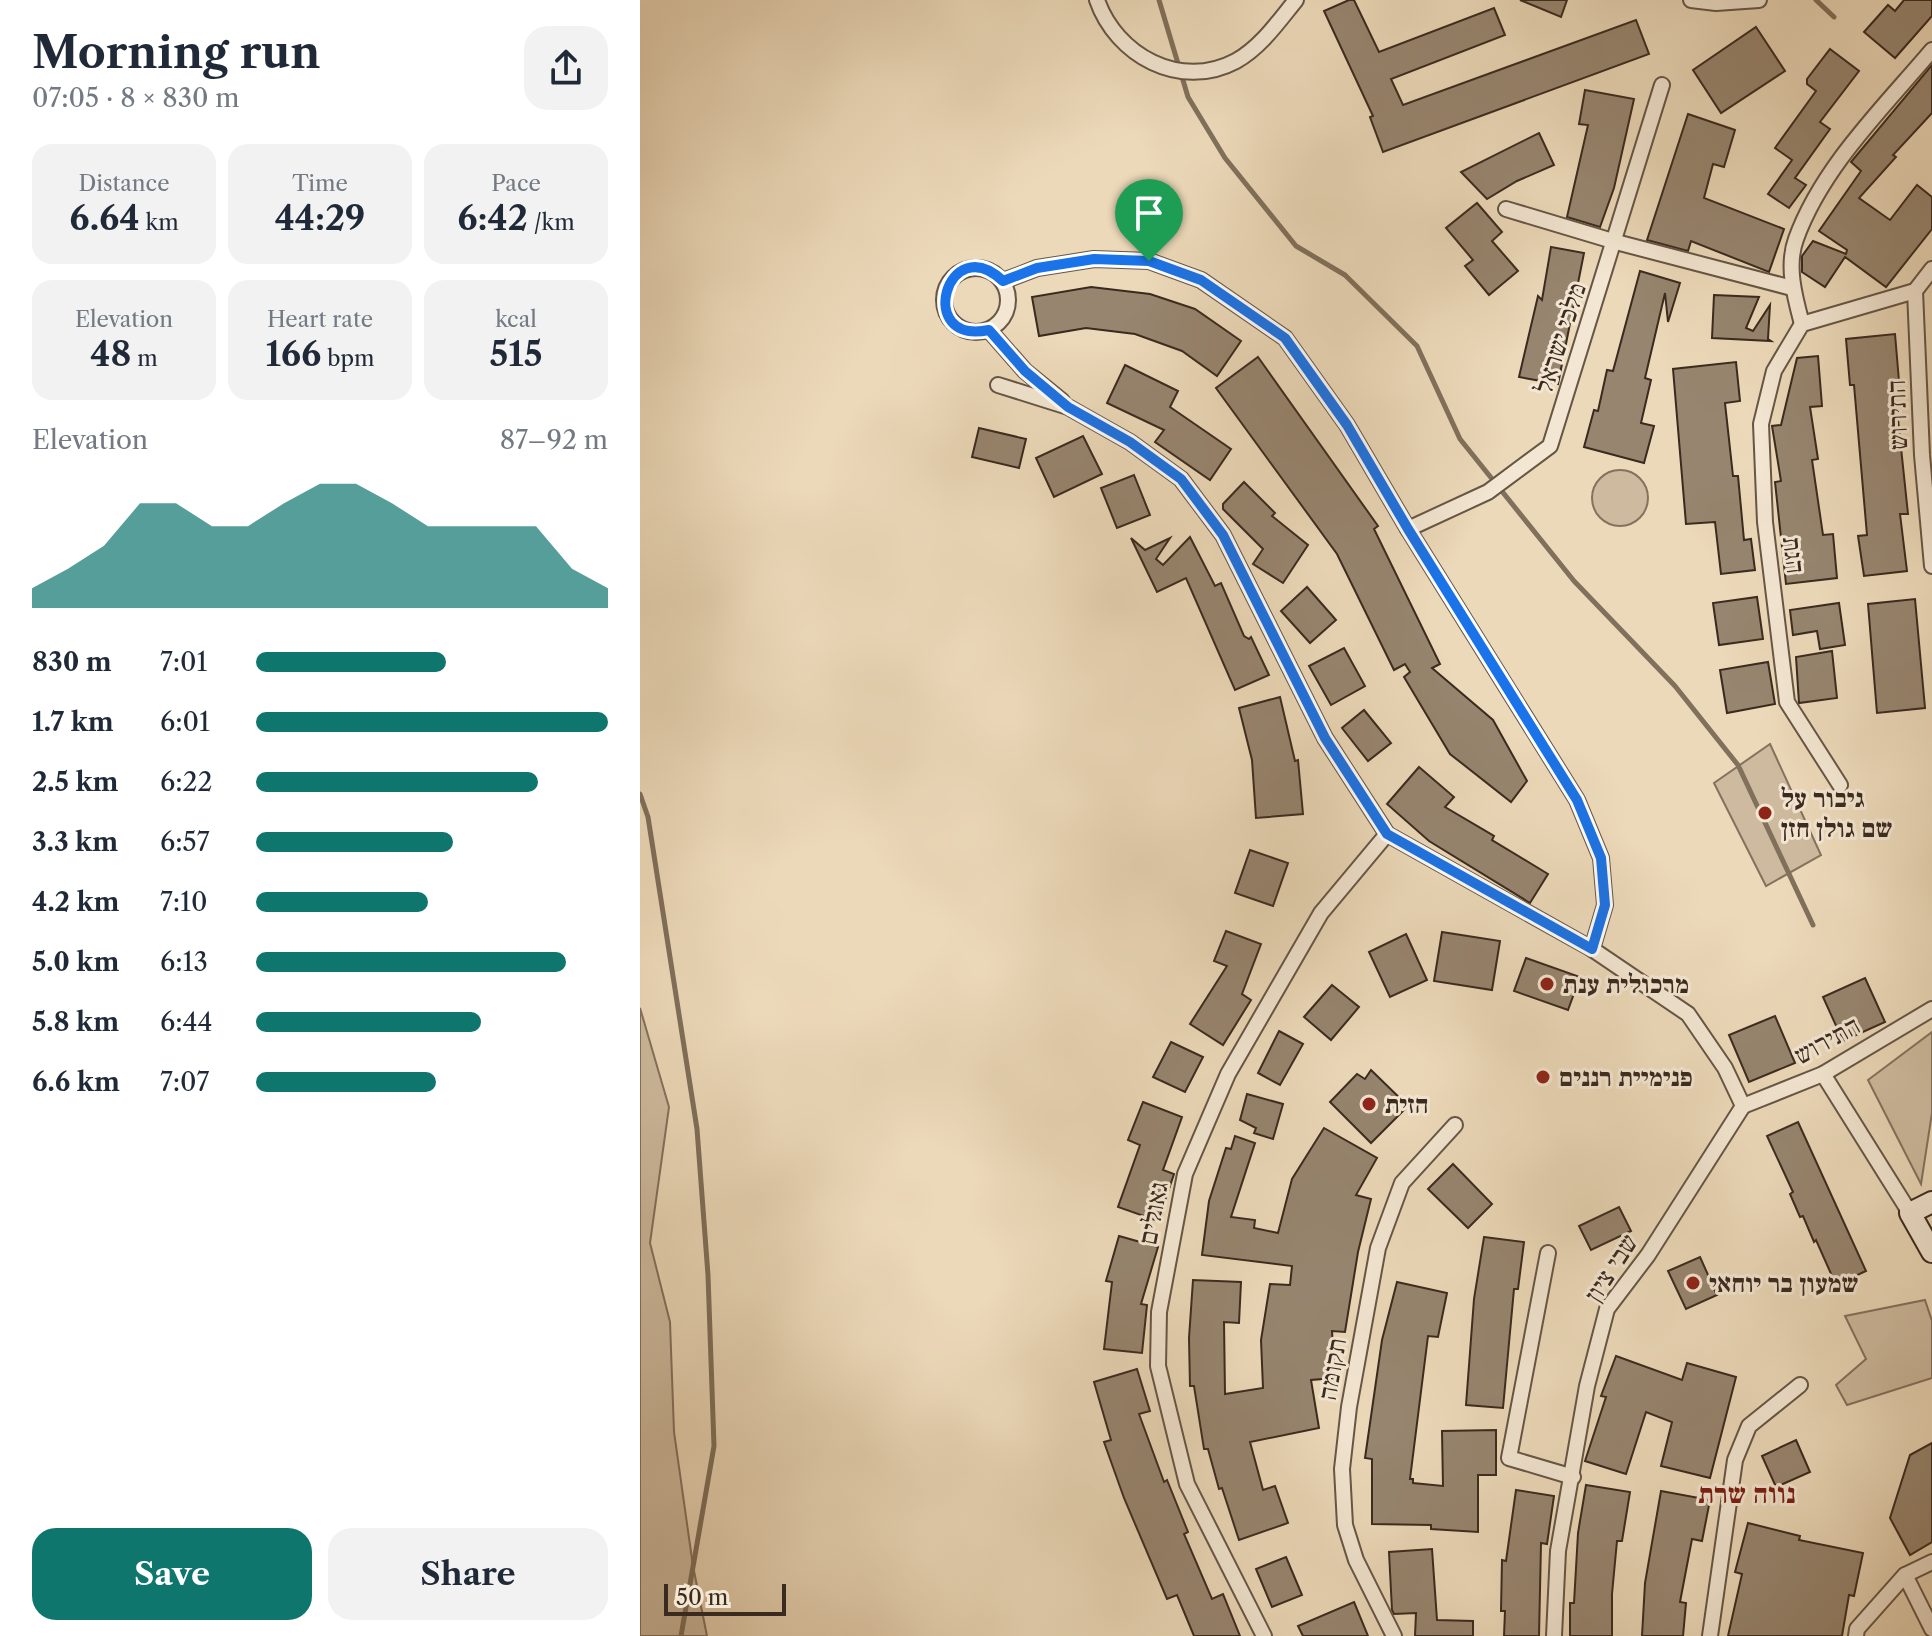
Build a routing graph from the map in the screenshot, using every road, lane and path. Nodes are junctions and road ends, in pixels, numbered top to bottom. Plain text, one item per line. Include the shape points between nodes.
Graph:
1 (1097, 0) edge
2 (1296, 0) edge
3 (1691, 0) edge
4 (1759, 0) edge
5 (1932, 50) edge
6 (1662, 85) dead end
7 (1506, 209) dead end
8 (1616, 242) junction
9 (1932, 269) edge
10 (1003, 281) junction
11 (1792, 288) junction
12 (1915, 291) junction
13 (1802, 324) junction
14 (989, 330) junction
15 (998, 385) dead end
16 (1068, 407) junction
17 (1408, 529) junction
18 (1932, 566) edge
19 (1840, 785) dead end
20 (1387, 834) junction
21 (1592, 949) junction
22 (1932, 1009) edge
23 (1823, 1074) junction
24 (1743, 1106) junction
25 (1455, 1125) dead end
26 (1932, 1202) edge
27 (1910, 1213) junction
28 (1932, 1252) edge
29 (1548, 1253) dead end
30 (1800, 1385) dead end
31 (1573, 1477) junction
32 (1932, 1562) edge
33 (1905, 1575) junction
34 (1932, 1629) edge
35 (1264, 1636) edge
36 (1394, 1636) edge
37 (1554, 1636) edge
38 (1710, 1636) edge
39 (1856, 1636) edge

1 - 2 street via 1111,31 1130,50 1168,69 1192,71 1234,62 1258,46
3 - 4 street
5 - 11 street via 1836,163 1795,241
6 - 8 street, מלכי ישראל
7 - 8 street
8 - 11 street
8 - 17 street, מלכי ישראל via 1550,446 1488,492
9 - 12 street
10 - 14 street via 1008,309
10 - 14 street via 974,268 963,270 947,285 949,318 967,331
10 - 17 street via 1037,268 1094,259 1149,261 1201,280 1285,338 1347,425
11 - 13 street
12 - 13 street
12 - 18 street, התירוש
13 - 19 street, הגת via 1774,371 1761,424 1765,522 1787,702
14 - 16 street via 1025,371
15 - 16 street
16 - 20 street via 1181,479 1223,535 1325,738
17 - 21 street via 1577,800 1601,858 1605,905
20 - 21 street
20 - 35 street, גאולים via 1321,913 1228,1074 1185,1174 1159,1312 1158,1366 1187,1484
21 - 24 street via 1688,1014 1725,1068
22 - 23 street, התירוש
23 - 24 street, התירוש
23 - 27 street
24 - 31 street, שבי ציון via 1648,1255 1607,1309 1587,1386
25 - 36 street, תקומה via 1402,1183 1382,1235 1349,1407 1342,1469 1345,1525 1356,1560
26 - 27 street
27 - 28 street
29 - 31 street, שבי ציון via 1509,1458
30 - 38 street via 1749,1426 1735,1460
31 - 37 street, שבי ציון via 1558,1551
32 - 33 street
33 - 34 street
33 - 39 street

